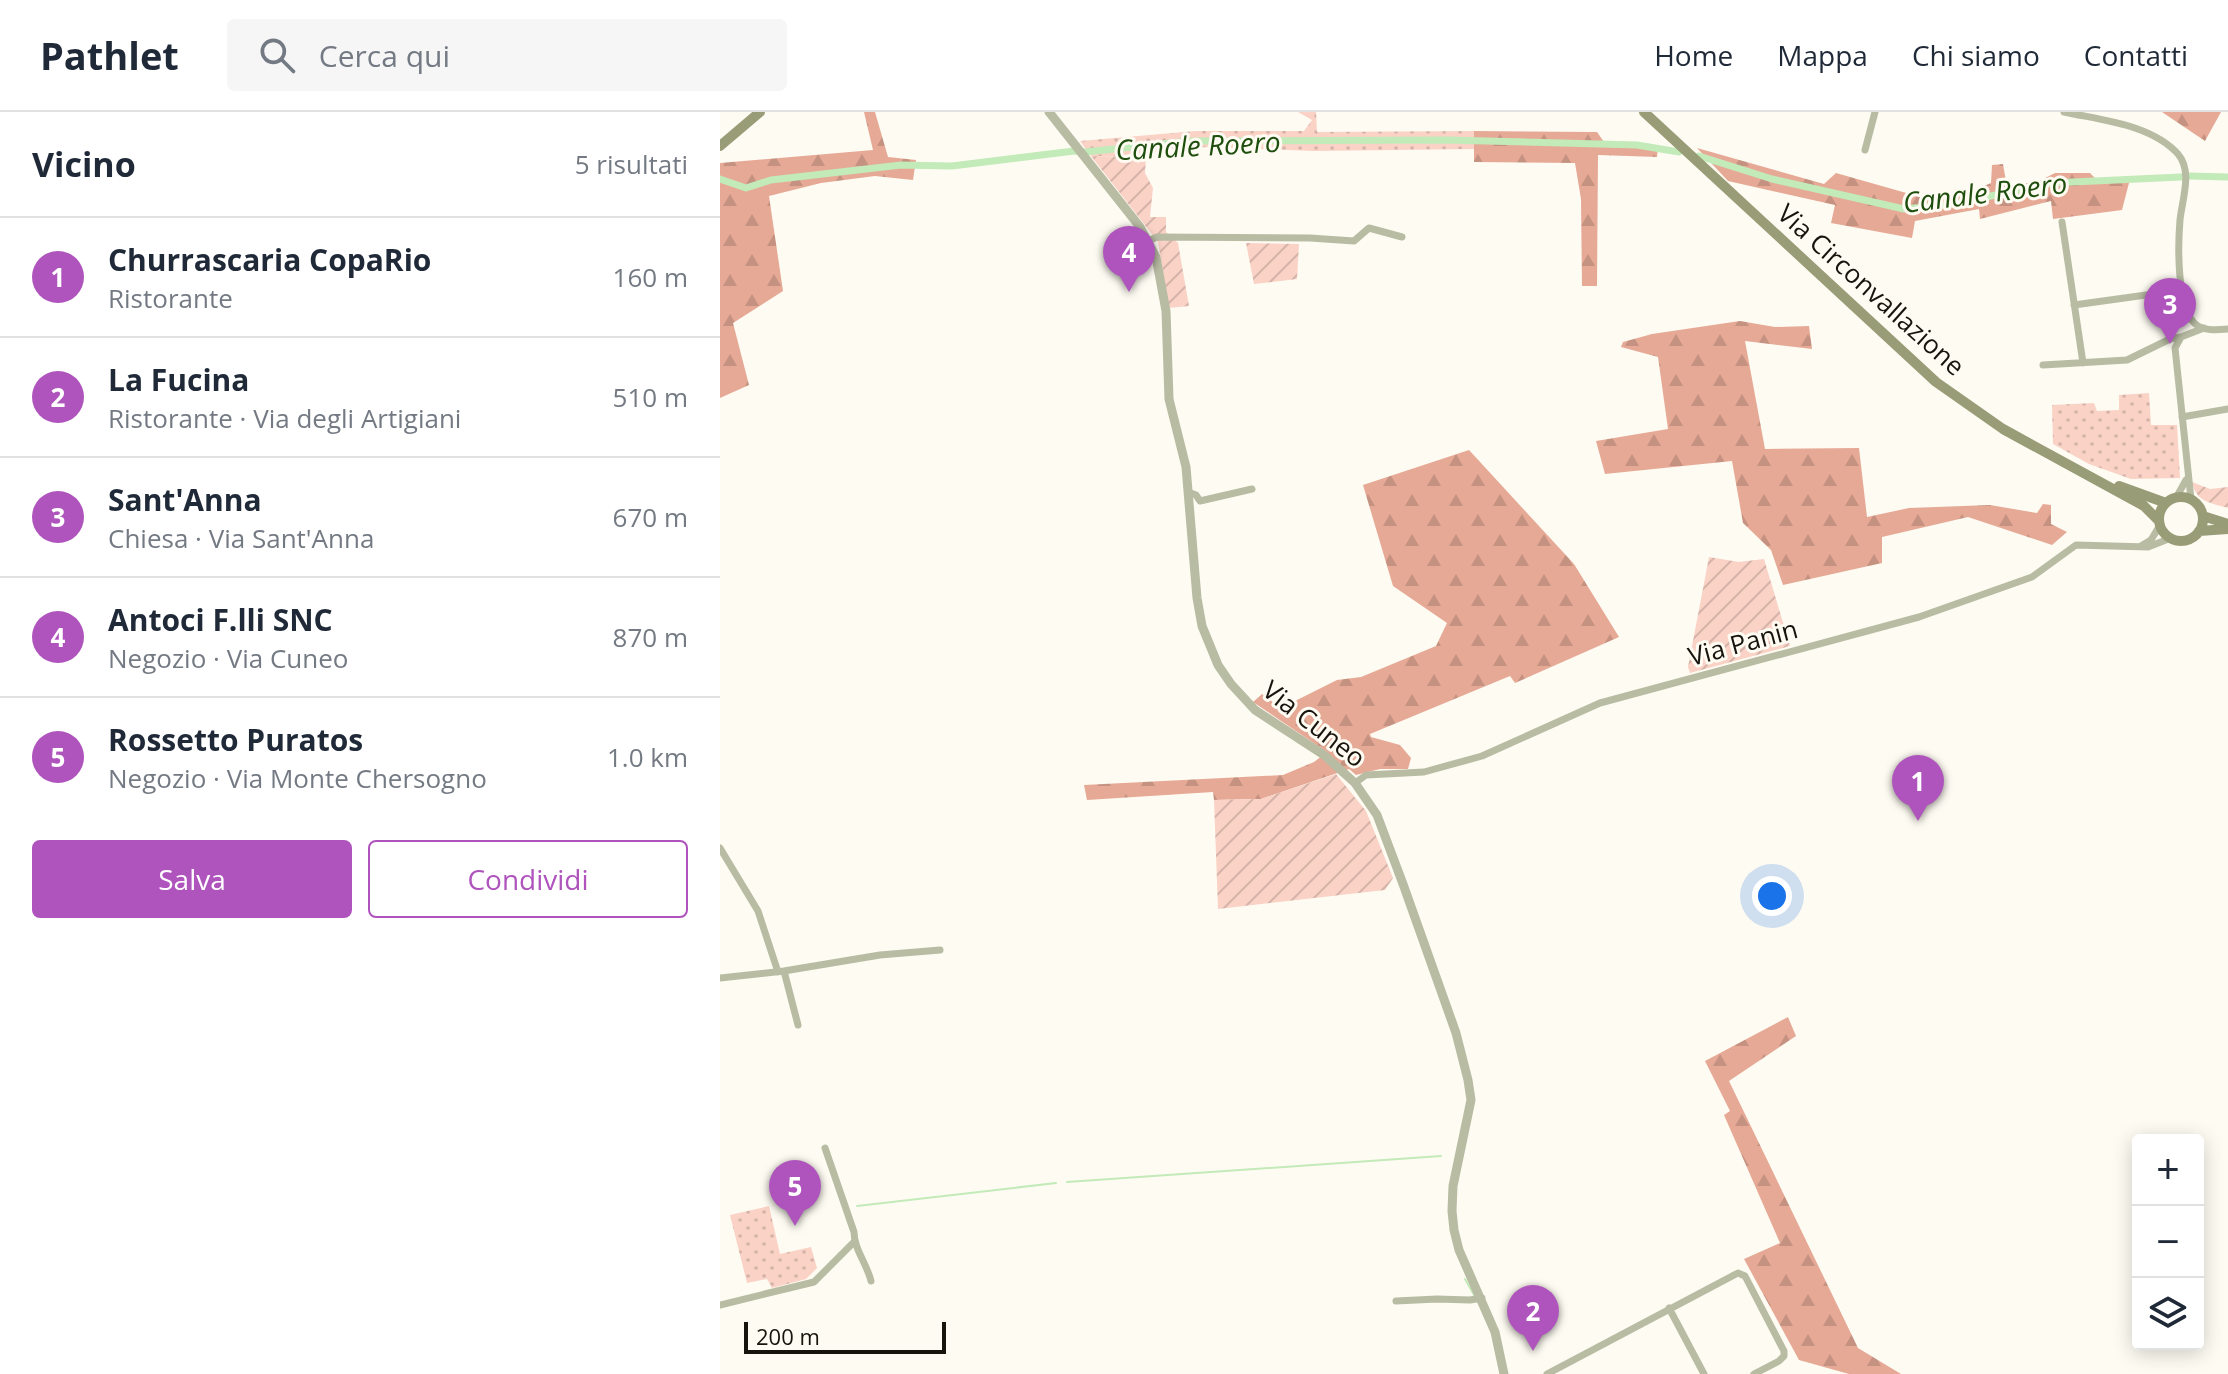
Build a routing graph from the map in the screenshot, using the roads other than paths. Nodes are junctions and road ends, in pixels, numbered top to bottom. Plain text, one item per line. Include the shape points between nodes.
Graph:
1 (760, 112) edge
2 (1049, 112) edge
3 (1644, 112) edge
4 (1875, 112) edge
5 (2064, 112) edge
6 (720, 146) edge
7 (1865, 150) dead end
8 (2062, 222) dead end
9 (1402, 237) dead end
10 (1148, 241) junction
11 (2182, 290) junction
12 (2074, 305) junction
13 (2204, 328) junction
14 (2228, 329) edge
15 (2181, 337) junction
16 (2083, 363) junction
17 (2043, 365) dead end
18 (2228, 409) edge
19 (2182, 417) junction
20 (2088, 474) junction
21 (2187, 478) junction
22 (1252, 489) dead end
23 (1188, 492) junction
24 (2191, 499) junction
25 (2171, 500) junction
26 (1200, 501) junction
27 (1190, 509) junction
28 (2203, 516) junction
29 (2160, 523) junction
30 (2228, 526) edge
31 (2199, 531) junction
32 (2171, 538) junction
33 (2139, 547) junction
34 (1355, 783) junction
35 (720, 848) edge
36 (940, 950) dead end
37 (781, 972) junction
38 (720, 978) edge
39 (798, 1025) dead end
40 (825, 1148) dead end
41 (854, 1242) junction
42 (871, 1281) dead end
43 (1482, 1298) junction
44 (1396, 1301) dead end
45 (720, 1305) edge
46 (1669, 1308) junction
47 (1504, 1374) edge
48 (1547, 1374) edge
49 (1704, 1374) edge
50 (1754, 1374) edge

1 - 6 main road
2 - 10 street, Via Cuneo
3 - 20 main road, Via Circonvallazione via 1936,382 2003,429
4 - 7 street
5 - 11 street via 2134,128 2178,154 2186,172 2180,224
8 - 12 street
9 - 10 street via 1369,228 1354,241
10 - 23 street, Via Cuneo via 1165,299 1169,399
11 - 12 street
11 - 13 street via 2187,315
12 - 16 street
13 - 14 street
13 - 15 street
15 - 16 street via 2127,360
15 - 19 street via 2175,348
16 - 17 street
18 - 19 street
19 - 21 street
20 - 25 main road, Via Circonvallazione
20 - 29 main road, Via Circonvallazione via 2144,506
21 - 24 street
21 - 25 street
22 - 26 street
23 - 26 street
23 - 27 street, Via Cuneo
24 - 25 main road
24 - 28 main road
25 - 29 main road via 2160,513
26 - 27 street
27 - 34 street, Via Cuneo via 1202,626 1218,665 1255,710 1324,755
28 - 30 main road
28 - 31 main road
29 - 32 main road
29 - 33 street via 2151,540
30 - 31 main road
31 - 32 main road via 2188,540
32 - 33 street, Via Panin
33 - 34 street, Via Panin via 2076,545 2032,577 1919,617 1600,703 1482,756 1424,772 1366,775
34 - 43 street, Via Cuneo via 1384,832 1468,1080 1471,1100 1452,1211 1459,1250
35 - 37 street via 758,911
36 - 37 street
37 - 38 street
37 - 39 street
40 - 41 street
41 - 42 street
41 - 45 street via 814,1282
43 - 44 street
43 - 47 street, Via Cuneo
46 - 48 street
46 - 49 street
46 - 50 street via 1738,1273 1745,1276 1784,1351 1779,1361

